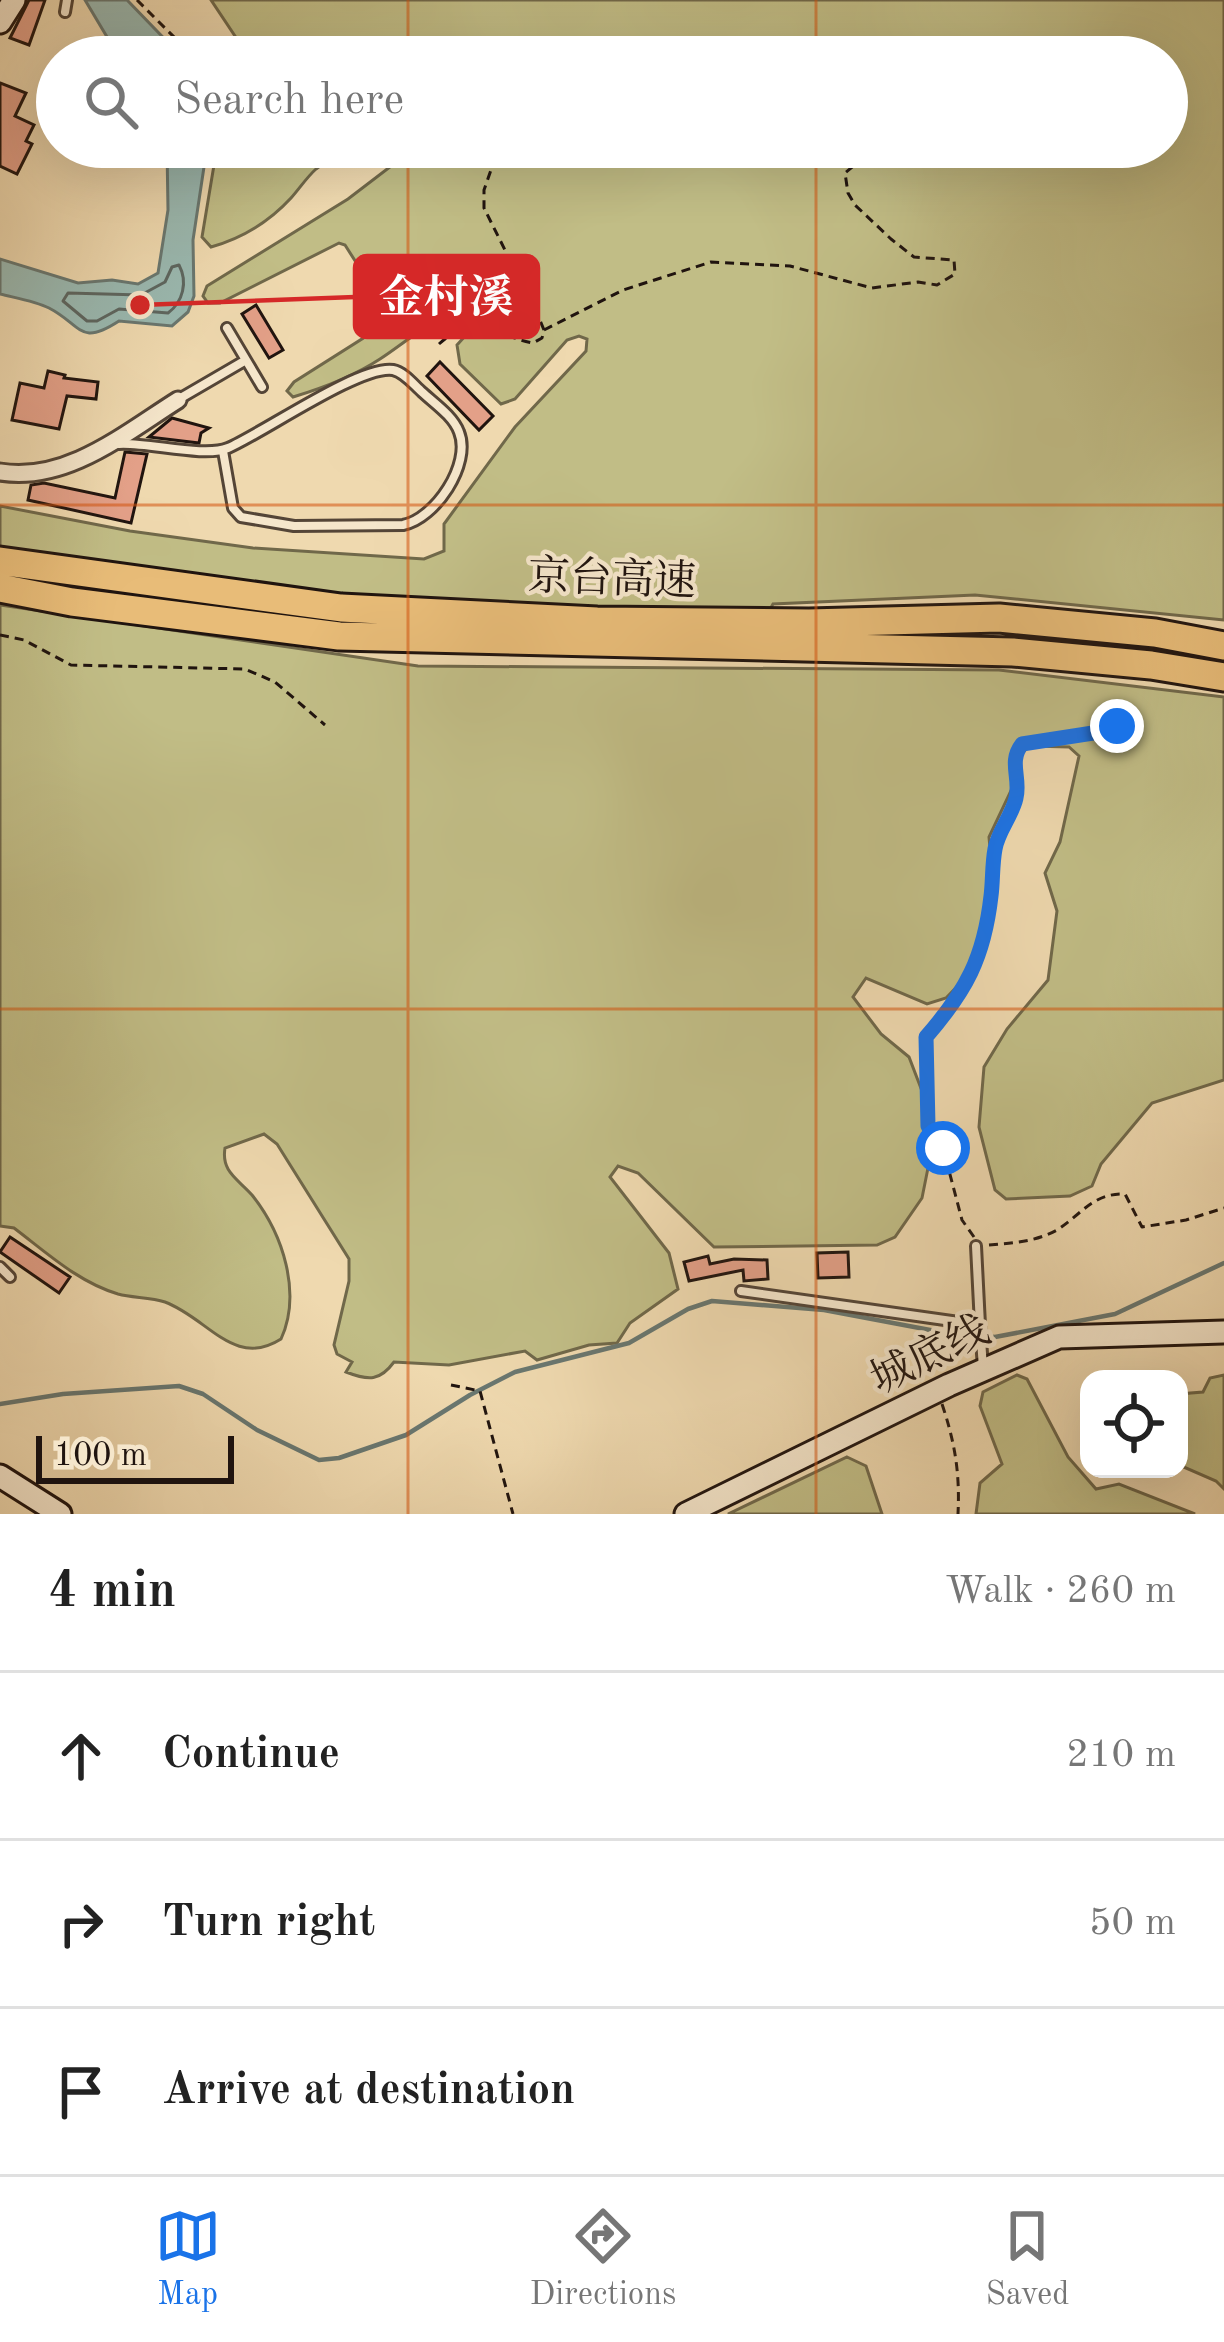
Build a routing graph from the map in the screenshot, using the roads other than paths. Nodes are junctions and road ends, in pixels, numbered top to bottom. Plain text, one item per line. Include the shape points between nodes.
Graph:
1 (67, 0) edge
2 (65, 12) dead end
3 (227, 328) dead end
4 (246, 360) junction
5 (262, 387) dead end
6 (178, 400) joint
7 (106, 446) junction
8 (223, 451) junction
9 (0, 472) edge
10 (0, 561) edge
11 (0, 588) edge
12 (1224, 646) edge
13 (1224, 677) edge
14 (976, 1246) road end
15 (0, 1267) edge
16 (10, 1277) dead end
17 (741, 1291) dead end
18 (980, 1324) junction
19 (1224, 1332) edge
20 (982, 1370) junction
21 (0, 1476) edge
22 (60, 1514) edge
23 (686, 1514) edge

1 - 2 lane
3 - 4 lane
4 - 5 lane
4 - 6 lane
6 - 7 street
7 - 8 lane
7 - 9 street via 47,473
8 - 8 lane via 387,370 406,377 461,436 447,488 416,523 403,525 294,526 241,517
10 - 12 highway, 京台高速 via 341,608 597,621 999,617
11 - 13 highway, 京台高速 via 339,636 1013,652
14 - 18 lane
15 - 16 lane
17 - 18 lane
18 - 20 lane
19 - 20 main road, 城底线 via 1059,1337
20 - 23 main road, 城底线
21 - 22 main road

